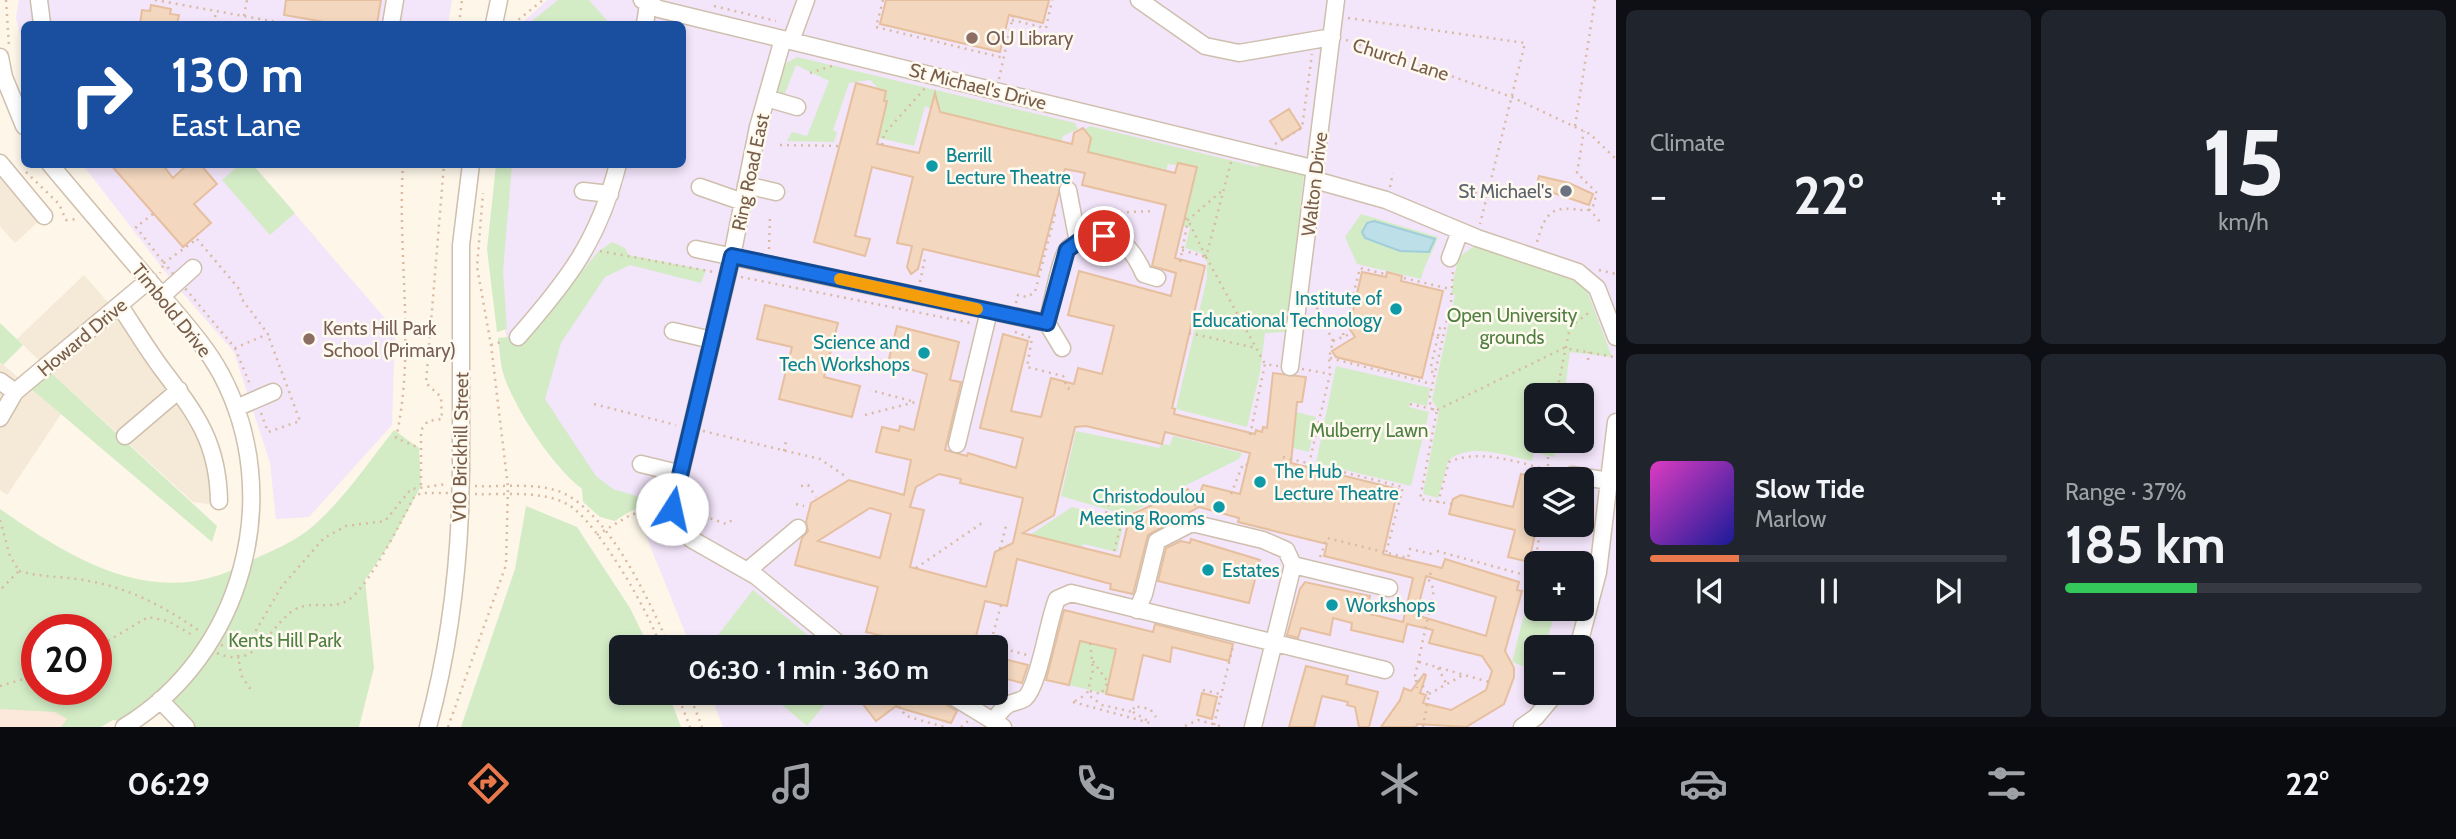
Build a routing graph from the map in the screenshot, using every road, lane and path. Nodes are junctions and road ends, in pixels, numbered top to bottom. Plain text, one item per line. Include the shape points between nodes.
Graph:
1 (39, 0) edge
2 (155, 0) edge
3 (186, 0) edge
4 (247, 0) edge
5 (395, 0) edge
6 (462, 0) edge
7 (543, 0) edge
8 (806, 0) edge
9 (883, 0) edge
10 (1052, 0) edge
11 (1139, 0) edge
12 (1336, 0) edge
13 (1595, 0) edge
14 (498, 2) edge
15 (653, 3) edge
16 (185, 5) junction
17 (216, 11) junction
18 (244, 16) junction
19 (1348, 18) dead end
20 (42, 21) edge
21 (214, 21) edge
22 (271, 21) edge
23 (392, 21) edge
24 (459, 21) edge
25 (495, 21) edge
26 (517, 21) edge
27 (646, 21) edge
28 (1332, 37) junction
29 (787, 40) junction
30 (1313, 40) junction
31 (1004, 58) junction
32 (0, 63) edge
33 (838, 64) dead end
34 (810, 73) dead end
35 (927, 87) dead end
36 (996, 90) junction
37 (1512, 97) junction
38 (766, 98) junction
39 (797, 107) dead end
40 (21, 118) edge
41 (1575, 126) junction
42 (1584, 130) junction
43 (780, 145) dead end
44 (881, 145) dead end
45 (841, 146) dead end
46 (1264, 156) junction
47 (1231, 159) dead end
48 (1616, 159) edge
49 (53, 168) edge
50 (403, 168) edge
51 (444, 168) edge
52 (471, 168) edge
53 (617, 168) edge
54 (5, 170) edge
55 (1316, 174) junction
56 (484, 183) dead end
57 (746, 185) junction
58 (700, 187) dead end
59 (1224, 189) junction
60 (1069, 190) dead end
61 (583, 191) dead end
62 (776, 192) dead end
63 (1475, 192) dead end
64 (610, 194) junction
65 (1487, 198) junction
66 (743, 202) junction
67 (1589, 209) junction
68 (90, 213) junction
69 (153, 214) dead end
70 (44, 216) dead end
71 (1187, 219) junction
72 (1602, 224) dead end
73 (1460, 231) junction
74 (1477, 238) junction
75 (1078, 242) junction
76 (696, 249) dead end
77 (1182, 250) junction
78 (1532, 255) junction
79 (732, 256) junction
80 (921, 257) dead end
81 (1206, 257) junction
82 (1450, 258) dead end
83 (1180, 262) dead end
84 (164, 263) junction
85 (193, 268) dead end
86 (1385, 274) dead end
87 (154, 277) junction
88 (1157, 278) dead end
89 (1404, 278) dead end
90 (179, 279) junction
91 (917, 295) junction
92 (162, 296) junction
93 (1312, 298) dead end
94 (1604, 303) junction
95 (120, 306) junction
96 (989, 311) junction
97 (1047, 323) junction
98 (1446, 324) junction
99 (673, 331) dead end
100 (1189, 333) dead end
101 (1352, 333) dead end
102 (1432, 334) dead end
103 (1343, 335) junction
104 (1438, 336) junction
105 (517, 337) dead end
106 (712, 340) junction
107 (1333, 341) junction
108 (1614, 342) edge
109 (1062, 348) dead end
110 (1256, 348) junction
111 (1564, 348) junction
112 (1589, 352) junction
113 (1615, 357) edge
114 (1329, 358) junction
115 (1588, 360) dead end
116 (828, 361) dead end
117 (1265, 364) junction
118 (1290, 368) junction
119 (873, 373) dead end
120 (1330, 374) junction
121 (1433, 379) junction
122 (0, 381) edge
123 (1558, 383) edge
124 (1432, 384) junction
125 (179, 390) junction
126 (870, 390) dead end
127 (15, 392) junction
128 (273, 393) dead end
129 (915, 401) junction
130 (920, 402) dead end
131 (594, 404) dead end
132 (1410, 404) dead end
133 (236, 408) junction
134 (1435, 410) junction
135 (865, 415) dead end
136 (0, 418) edge
137 (1616, 422) edge
138 (690, 428) junction
139 (1250, 435) dead end
140 (125, 436) dead end
141 (786, 441) dead end
142 (957, 444) dead end
143 (419, 448) junction
144 (784, 451) junction
145 (1283, 457) dead end
146 (641, 464) dead end
147 (1309, 464) junction
148 (1247, 465) dead end
149 (1535, 467) edge
150 (678, 473) junction
151 (848, 478) dead end
152 (1594, 479) edge
153 (1609, 481) junction
154 (800, 486) dead end
155 (509, 487) junction
156 (1112, 491) dead end
157 (460, 493) dead end
158 (472, 494) dead end
159 (1231, 494) dead end
160 (508, 495) junction
161 (816, 497) dead end
162 (219, 500) dead end
163 (1438, 503) junction
164 (796, 504) dead end
165 (1452, 504) dead end
166 (804, 506) dead end
167 (672, 509) junction
168 (1106, 513) dead end
169 (704, 516) dead end
170 (1122, 518) dead end
171 (734, 519) dead end
172 (0, 520) edge
173 (985, 521) dead end
174 (1006, 526) dead end
175 (798, 528) dead end
176 (605, 530) junction
177 (597, 535) junction
178 (1000, 549) dead end
179 (1114, 551) dead end
180 (1386, 553) junction
181 (1293, 565) junction
182 (916, 568) dead end
183 (747, 570) junction
184 (19, 571) junction
185 (1431, 571) dead end
186 (1524, 575) edge
187 (1389, 588) dead end
188 (0, 590) edge
189 (1001, 605) dead end
190 (1137, 610) junction
191 (1236, 633) junction
192 (655, 635) edge
193 (664, 635) edge
194 (828, 635) edge
195 (1581, 635) edge
196 (112, 638) edge
197 (1274, 642) junction
198 (210, 643) junction
199 (1090, 643) dead end
200 (237, 648) junction
201 (239, 658) junction
202 (1041, 658) junction
203 (1090, 658) junction
204 (1419, 662) junction
205 (1438, 668) junction
206 (1385, 670) dead end
207 (1464, 675) junction
208 (1415, 676) junction
209 (21, 680) edge
210 (1489, 682) dead end
211 (1447, 684) junction
212 (0, 686) edge
213 (1417, 688) dead end
214 (251, 690) dead end
215 (1203, 690) dead end
216 (1089, 692) junction
217 (1429, 694) junction
218 (1221, 695) junction
219 (160, 700) junction
220 (682, 705) edge
221 (694, 705) edge
222 (898, 705) edge
223 (967, 705) edge
224 (1550, 705) edge
225 (1133, 712) junction
226 (1156, 717) dead end
227 (1541, 722) edge
228 (998, 723) edge
229 (1214, 724) junction
230 (1185, 726) edge
231 (124, 727) edge
232 (186, 727) edge
233 (428, 727) edge
234 (449, 727) edge
235 (690, 727) edge
236 (702, 727) edge
237 (944, 727) edge
238 (1224, 727) edge
239 (1253, 727) edge
240 (1423, 727) edge
241 (1522, 727) edge

1 - 20 street
2 - 16 path
3 - 16 path
4 - 18 path
5 - 23 street
6 - 24 path
7 - 26 path
8 - 29 street, Ring Road East
9 - 31 path via 876,27
10 - 31 path via 1046,28 1013,18
11 - 30 street, Church Lane via 1205,46 1239,53
12 - 28 street, Walton Drive
13 - 41 path
14 - 25 street
15 - 27 street
15 - 29 street, St Michael's Drive
16 - 17 path
17 - 18 path
17 - 21 path
18 - 22 path
19 - 37 path via 1525,43
28 - 30 street, Church Lane
28 - 37 path, Church Lane
28 - 55 street, Walton Drive
29 - 36 street, St Michael's Drive
29 - 38 street, Ring Road East
30 - 46 path via 1302,128 1270,147
31 - 36 path
32 - 40 street
33 - 34 path
35 - 44 path via 884,134
36 - 46 street, St Michael's Drive
37 - 41 path, Church Lane
37 - 65 path
38 - 39 street
38 - 57 street, Ring Road East
41 - 42 path, Church Lane
42 - 48 path, Church Lane
42 - 67 path via 1577,173 1597,193
43 - 45 path
46 - 55 street, St Michael's Drive
47 - 59 path
49 - 68 street, Timbold Drive
50 - 143 path via 405,344 403,405 396,438
51 - 143 path via 426,383 441,397 442,419 423,425
52 - 233 street, V10 Brickhill Street, bridge via 461,245 458,573
53 - 64 street
54 - 68 path via 29,172 59,204 66,220 84,219
54 - 70 street
55 - 73 street, St Michael's Drive
55 - 118 street, Walton Drive
56 - 155 path via 477,267
57 - 62 street
57 - 66 street, Ring Road East
58 - 66 street
59 - 71 path
59 - 81 path
60 - 75 street
61 - 64 street
63 - 65 path
64 - 105 street via 586,249 560,289
65 - 74 path
66 - 79 street, Ring Road East
67 - 72 path
67 - 78 path via 1568,206 1547,216
68 - 87 street, Timbold Drive
69 - 84 path via 136,227
71 - 77 path
71 - 81 path
73 - 74 street, St Michael's Drive
73 - 82 street
74 - 78 street, St Michael's Drive
75 - 88 street via 1104,236 1121,241 1144,274
75 - 97 street via 1067,250
76 - 79 street
77 - 81 path
77 - 83 path
78 - 94 street, St Michael's Drive via 1578,272 1597,288
79 - 91 street
79 - 106 street, Ring Road East
80 - 91 path via 925,258
81 - 110 path
84 - 87 path
84 - 90 path
84 - 90 path via 197,239 240,290 268,334 235,348
85 - 90 street
86 - 103 path via 1360,268
87 - 92 street, Timbold Drive
87 - 95 street, Howard Drive
89 - 98 path via 1450,289
90 - 92 street
91 - 96 street
92 - 133 street, Timbold Drive via 203,344
93 - 107 path
94 - 108 street, St Michael's Drive
94 - 111 path via 1570,327
95 - 125 street
95 - 127 street, Howard Drive
96 - 97 street
96 - 142 street
97 - 109 street
98 - 104 path
98 - 121 path
99 - 106 street
100 - 110 path
101 - 103 path
102 - 104 path
103 - 107 path
104 - 121 path
106 - 138 street, Ring Road East
107 - 114 path
108 - 113 path
110 - 117 path
111 - 112 path
111 - 123 path
111 - 134 path
112 - 113 path
112 - 115 path
114 - 120 path
114 - 124 path
116 - 119 path
117 - 118 path
117 - 139 path
118 - 120 path
120 - 147 path
121 - 124 path
122 - 127 street
124 - 134 path via 1429,400
125 - 140 street
125 - 162 street via 211,444
126 - 129 path
127 - 136 street, Howard Drive
128 - 133 street
129 - 130 path
129 - 135 path
131 - 138 path
132 - 134 path
133 - 198 street, Timbold Drive via 247,446 250,530 236,589
134 - 163 path via 1420,499
137 - 153 street
138 - 144 path
138 - 150 street, Ring Road East
141 - 144 path
143 - 200 path via 421,486 411,489 385,522 346,526 324,538 282,586 252,637
144 - 151 path via 820,459
145 - 147 path
146 - 150 street
147 - 180 path via 1403,487
148 - 159 path via 1242,464
149 - 163 path via 1476,455 1461,457 1449,462
150 - 167 street, Ring Road East
152 - 153 street
153 - 195 street via 1598,572
154 - 161 path via 808,485
155 - 160 path
155 - 176 path via 558,491
156 - 168 path
157 - 201 path via 414,497 391,542 353,597 343,604 306,605 294,610 256,649
158 - 160 path
160 - 177 path via 566,503
160 - 234 path via 506,565
163 - 165 path
164 - 166 path
167 - 176 path via 632,514
167 - 183 street via 691,539
169 - 171 path via 726,524
170 - 179 path
172 - 184 path
173 - 182 path
174 - 178 path
175 - 183 street
176 - 177 path
176 - 193 path via 651,604
177 - 192 path via 634,592
180 - 181 path via 1327,538 1323,556
180 - 186 path via 1408,558 1410,549 1437,553
181 - 187 street
181 - 190 street via 1278,544 1192,523 1157,541
181 - 197 street
183 - 194 street
184 - 188 path
184 - 198 path via 92,581 149,600
185 - 204 path via 1434,590
189 - 202 path via 990,645
190 - 191 street
190 - 202 street via 1071,593 1058,599
191 - 197 street
191 - 218 path
196 - 198 path via 148,617 168,621
197 - 206 street
197 - 239 street
198 - 200 path
198 - 201 path via 218,653
198 - 219 street, Timbold Drive
199 - 203 path
200 - 201 path
201 - 214 path
202 - 228 street via 1024,699 1007,705
203 - 216 path
203 - 216 path via 1108,682 1101,694
204 - 205 path
204 - 208 path
205 - 207 path
205 - 211 path
207 - 210 path
207 - 211 path
208 - 213 path
208 - 217 path
209 - 212 path
211 - 217 path
215 - 218 path
216 - 225 path via 1102,705
216 - 225 path via 1073,702 1154,724
217 - 240 path
218 - 229 path
219 - 231 street, Timbold Drive
219 - 232 street
220 - 235 path
221 - 236 path
222 - 237 path via 906,716
223 - 228 street
224 - 227 street
225 - 226 path via 1135,706 1150,709
227 - 241 street
229 - 230 path via 1198,720
229 - 238 path

